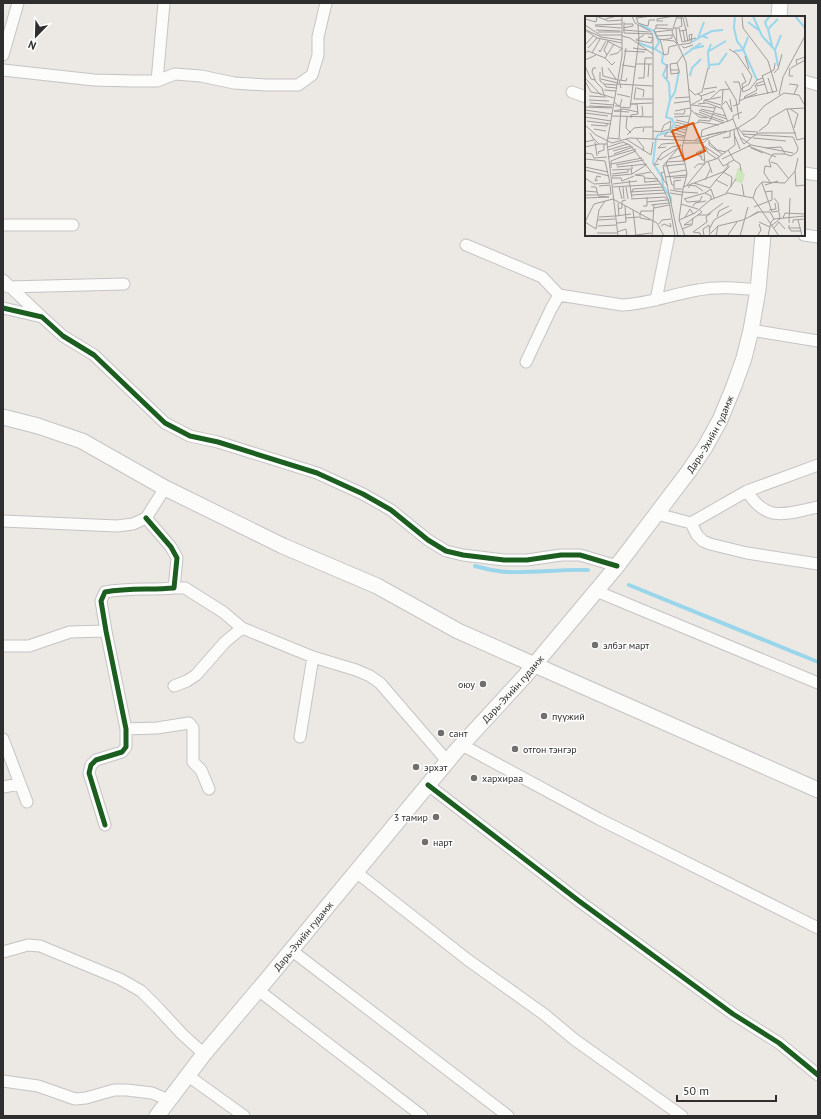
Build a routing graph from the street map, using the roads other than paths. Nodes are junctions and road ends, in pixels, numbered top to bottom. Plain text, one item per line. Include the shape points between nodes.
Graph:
1 (18, 3) edge
2 (164, 3) edge
3 (326, 3) edge
4 (780, 3) edge
5 (779, 16) edge
6 (3, 55) edge
7 (3, 70) edge
8 (157, 81) junction
9 (805, 81) edge
10 (818, 85) edge
11 (572, 92) dead end
12 (585, 97) edge
13 (805, 173) edge
14 (818, 175) edge
15 (3, 225) edge
16 (73, 225) dead end
17 (805, 235) edge
18 (668, 236) edge
19 (763, 236) edge
20 (818, 237) edge
21 (466, 245) dead end
22 (6, 284) edge
23 (124, 284) dead end
24 (758, 290) junction
25 (559, 295) junction
26 (656, 300) junction
27 (3, 308) edge
28 (42, 316) junction
29 (751, 330) junction
30 (818, 341) edge
31 (526, 362) dead end
32 (3, 417) edge
33 (818, 465) edge
34 (165, 488) junction
35 (747, 491) junction
36 (818, 507) edge
37 (657, 514) junction
38 (146, 518) junction
39 (3, 520) edge
40 (691, 523) junction
41 (818, 564) edge
42 (617, 566) junction
43 (174, 588) junction
44 (596, 591) junction
45 (242, 628) junction
46 (106, 631) junction
47 (3, 646) edge
48 (313, 657) junction
49 (535, 664) junction
50 (818, 683) edge
51 (174, 686) dead end
52 (126, 729) junction
53 (300, 737) dead end
54 (3, 739) edge
55 (462, 745) junction
56 (448, 762) junction
57 (20, 784) junction
58 (428, 785) junction
59 (3, 787) edge
60 (209, 789) dead end
61 (818, 790) edge
62 (26, 802) dead end
63 (105, 825) dead end
64 (356, 872) junction
65 (818, 928) edge
66 (291, 950) junction
67 (3, 952) edge
68 (258, 990) junction
69 (204, 1054) junction
70 (818, 1074) edge
71 (187, 1075) junction
72 (3, 1081) edge
73 (169, 1100) junction
74 (157, 1116) edge
75 (244, 1116) edge
76 (422, 1116) edge
77 (508, 1116) edge
78 (682, 1116) edge

1 - 6 street
2 - 8 street
3 - 8 street via 318,37 318,55 312,75 298,85 266,86 175,74
4 - 5 main road
7 - 8 street via 94,80
9 - 10 street
11 - 12 street
13 - 14 street
15 - 16 street
17 - 20 street
18 - 26 street
19 - 24 main road, Дарь-Эхийн гудамж
21 - 25 street via 542,278
22 - 23 street
22 - 28 street
24 - 26 street via 713,288
24 - 29 main road, Дарь-Эхийн гудамж
25 - 26 street via 622,305
25 - 31 street
27 - 28 street
28 - 42 street via 62,336 94,355 165,423 190,436 218,442 317,473 363,494 390,510 446,551 504,560 576,555
29 - 30 street
29 - 37 main road, Дарь-Эхийн гудамж via 739,372 720,420 697,459
32 - 34 main road via 82,441
33 - 35 street
34 - 38 street
34 - 49 main road via 283,546 377,586 458,631
35 - 36 street via 753,501 772,514
35 - 40 street
37 - 40 street
37 - 42 main road, Дарь-Эхийн гудамж
38 - 39 street via 133,524 117,526
38 - 43 street via 171,546 176,558
40 - 41 street via 697,534 710,544 747,553
42 - 44 main road, Дарь-Эхийн гудамж
43 - 45 street via 185,588 223,612
43 - 46 street via 120,589 105,592 101,601
44 - 49 main road, Дарь-Эхийн гудамж
44 - 50 street
45 - 48 street
45 - 51 street via 225,642 196,675
46 - 47 street via 70,632 29,646
46 - 52 street
48 - 53 street
48 - 56 street via 356,670 380,683
49 - 55 main road, Дарь-Эхийн гудамж
49 - 61 main road
52 - 60 street via 158,728 189,723 193,728 193,762 201,770
52 - 63 street via 126,747 122,752 96,760 91,765 89,773
54 - 57 street
55 - 56 main road, Дарь-Эхийн гудамж
55 - 65 street via 606,823
56 - 58 main road, Дарь-Эхийн гудамж
57 - 59 street
57 - 62 street
58 - 64 main road, Дарь-Эхийн гудамж
58 - 70 street via 579,901 733,1014 779,1043
64 - 66 main road, Дарь-Эхийн гудамж
64 - 78 street via 468,960
66 - 68 main road, Дарь-Эхийн гудамж
66 - 77 street
67 - 69 street via 28,945 40,946 120,979 141,991
68 - 69 main road, Дарь-Эхийн гудамж
68 - 76 street
69 - 71 main road, Дарь-Эхийн гудамж
71 - 73 main road, Дарь-Эхийн гудамж
71 - 75 street
72 - 73 street via 38,1086 75,1099 114,1090 127,1090 152,1093
73 - 74 main road, Дарь-Эхийн гудамж

